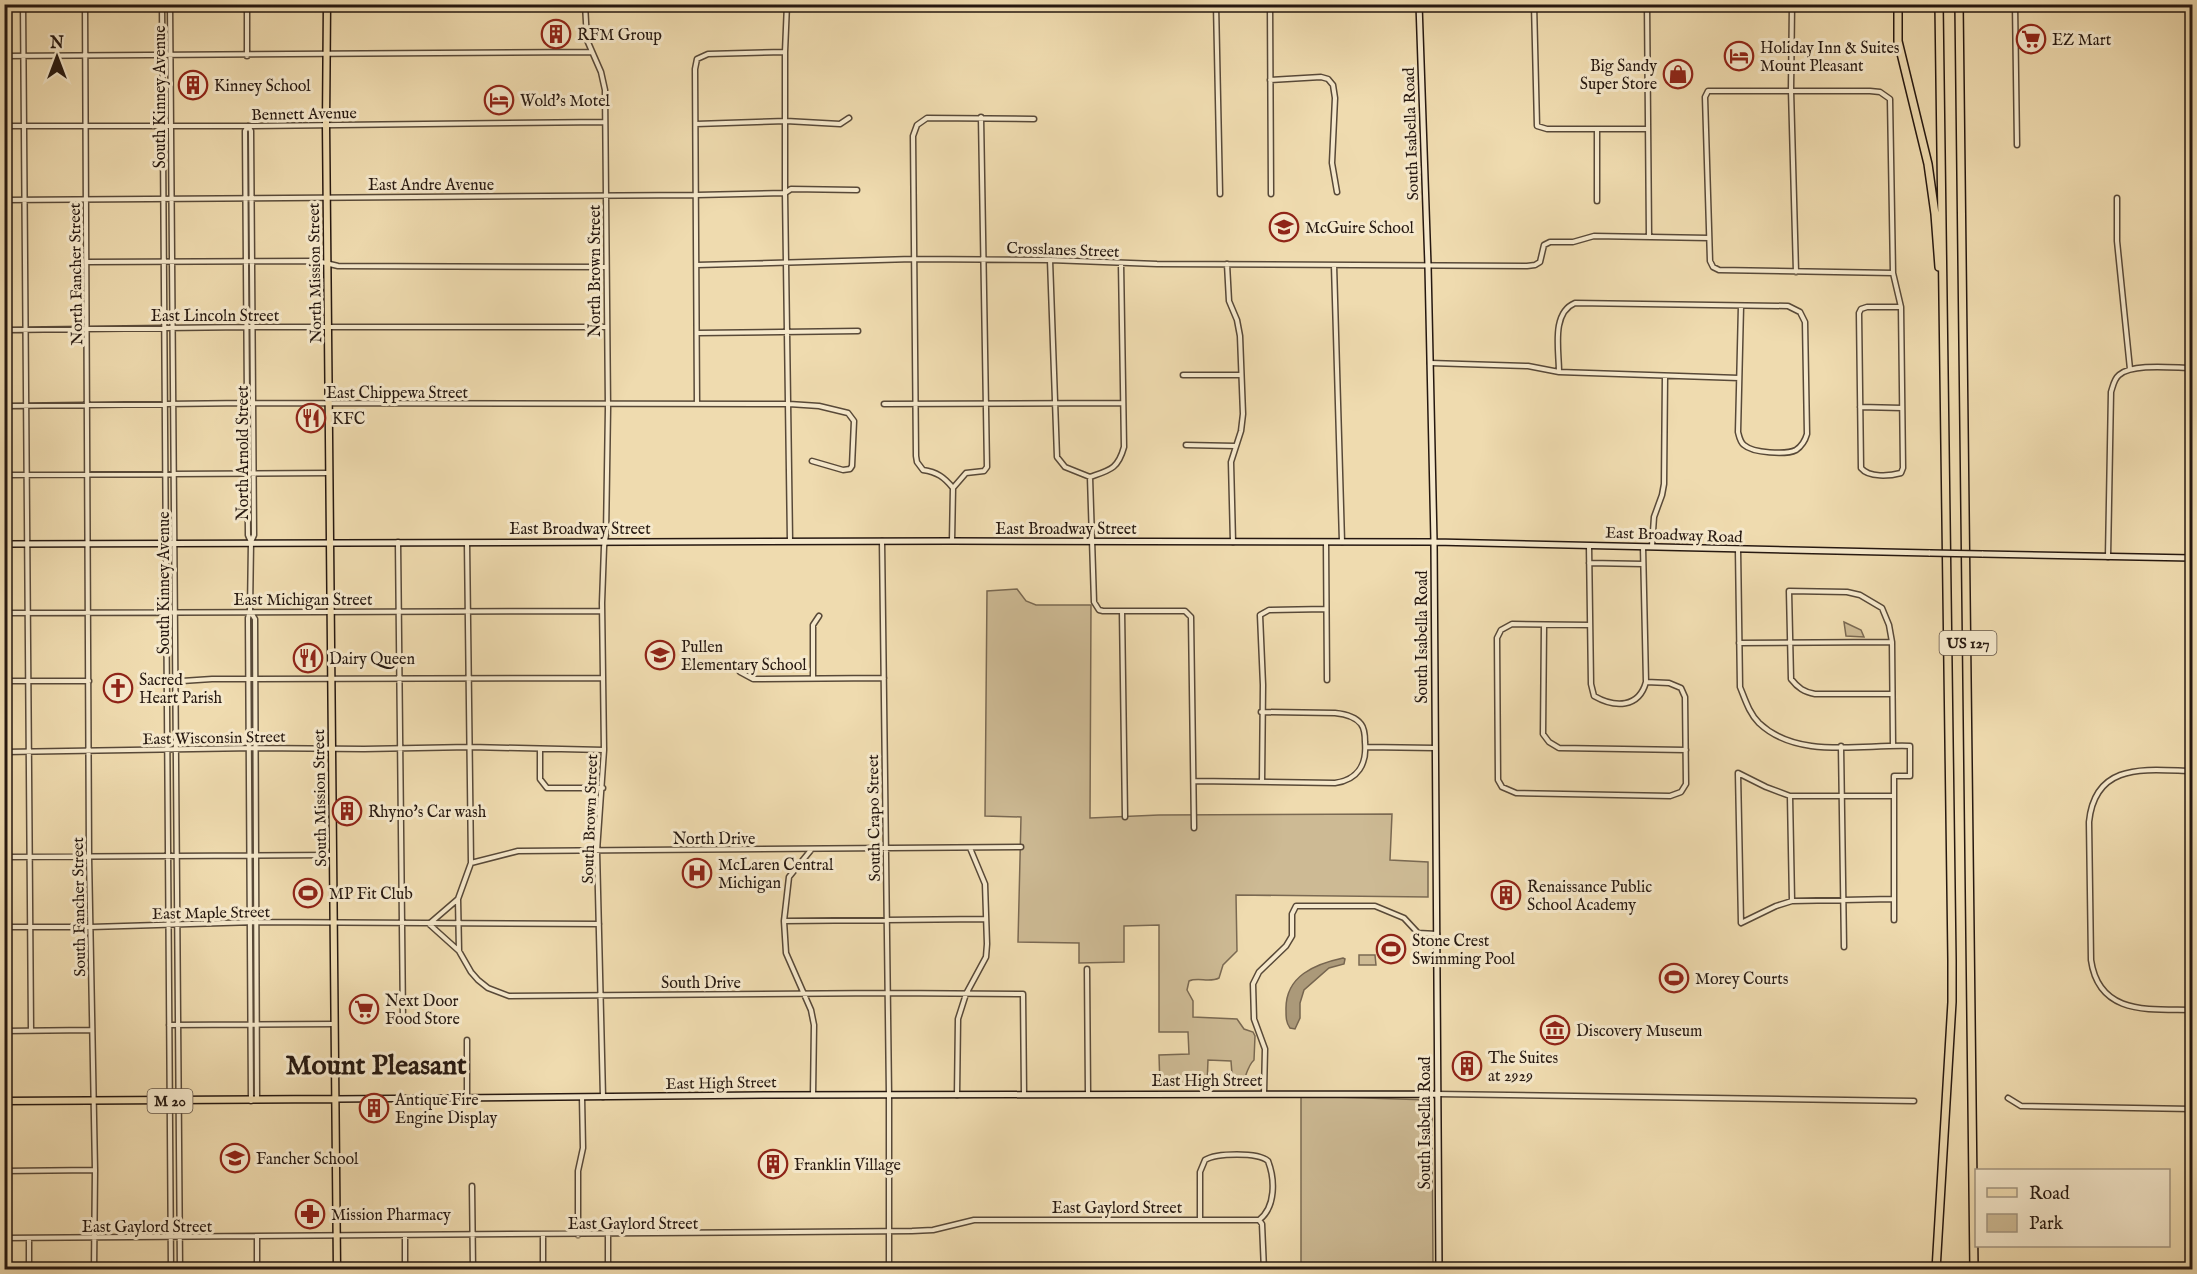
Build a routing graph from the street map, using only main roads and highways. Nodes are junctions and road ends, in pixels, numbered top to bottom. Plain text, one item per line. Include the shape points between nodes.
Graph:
1 (327, 4) edge
2 (1898, 4) edge
3 (1940, 4) edge
4 (1959, 4) edge
5 (2099, 4) edge
6 (2193, 6) edge
7 (1943, 289) junction
8 (330, 542) joint
9 (335, 1099) junction
10 (4, 1101) edge
11 (337, 1269) edge
12 (1936, 1269) edge
13 (1974, 1269) edge

1 - 8 main road, North Mission Street
2 - 7 highway via 1898,41 1928,164
3 - 7 highway, US 127
4 - 13 highway, US 127
5 - 6 highway
7 - 12 highway, US 127 via 1952,960
8 - 9 main road, South Mission Street
9 - 10 main road, East High Street / M 20
9 - 11 main road, South Mission Street

